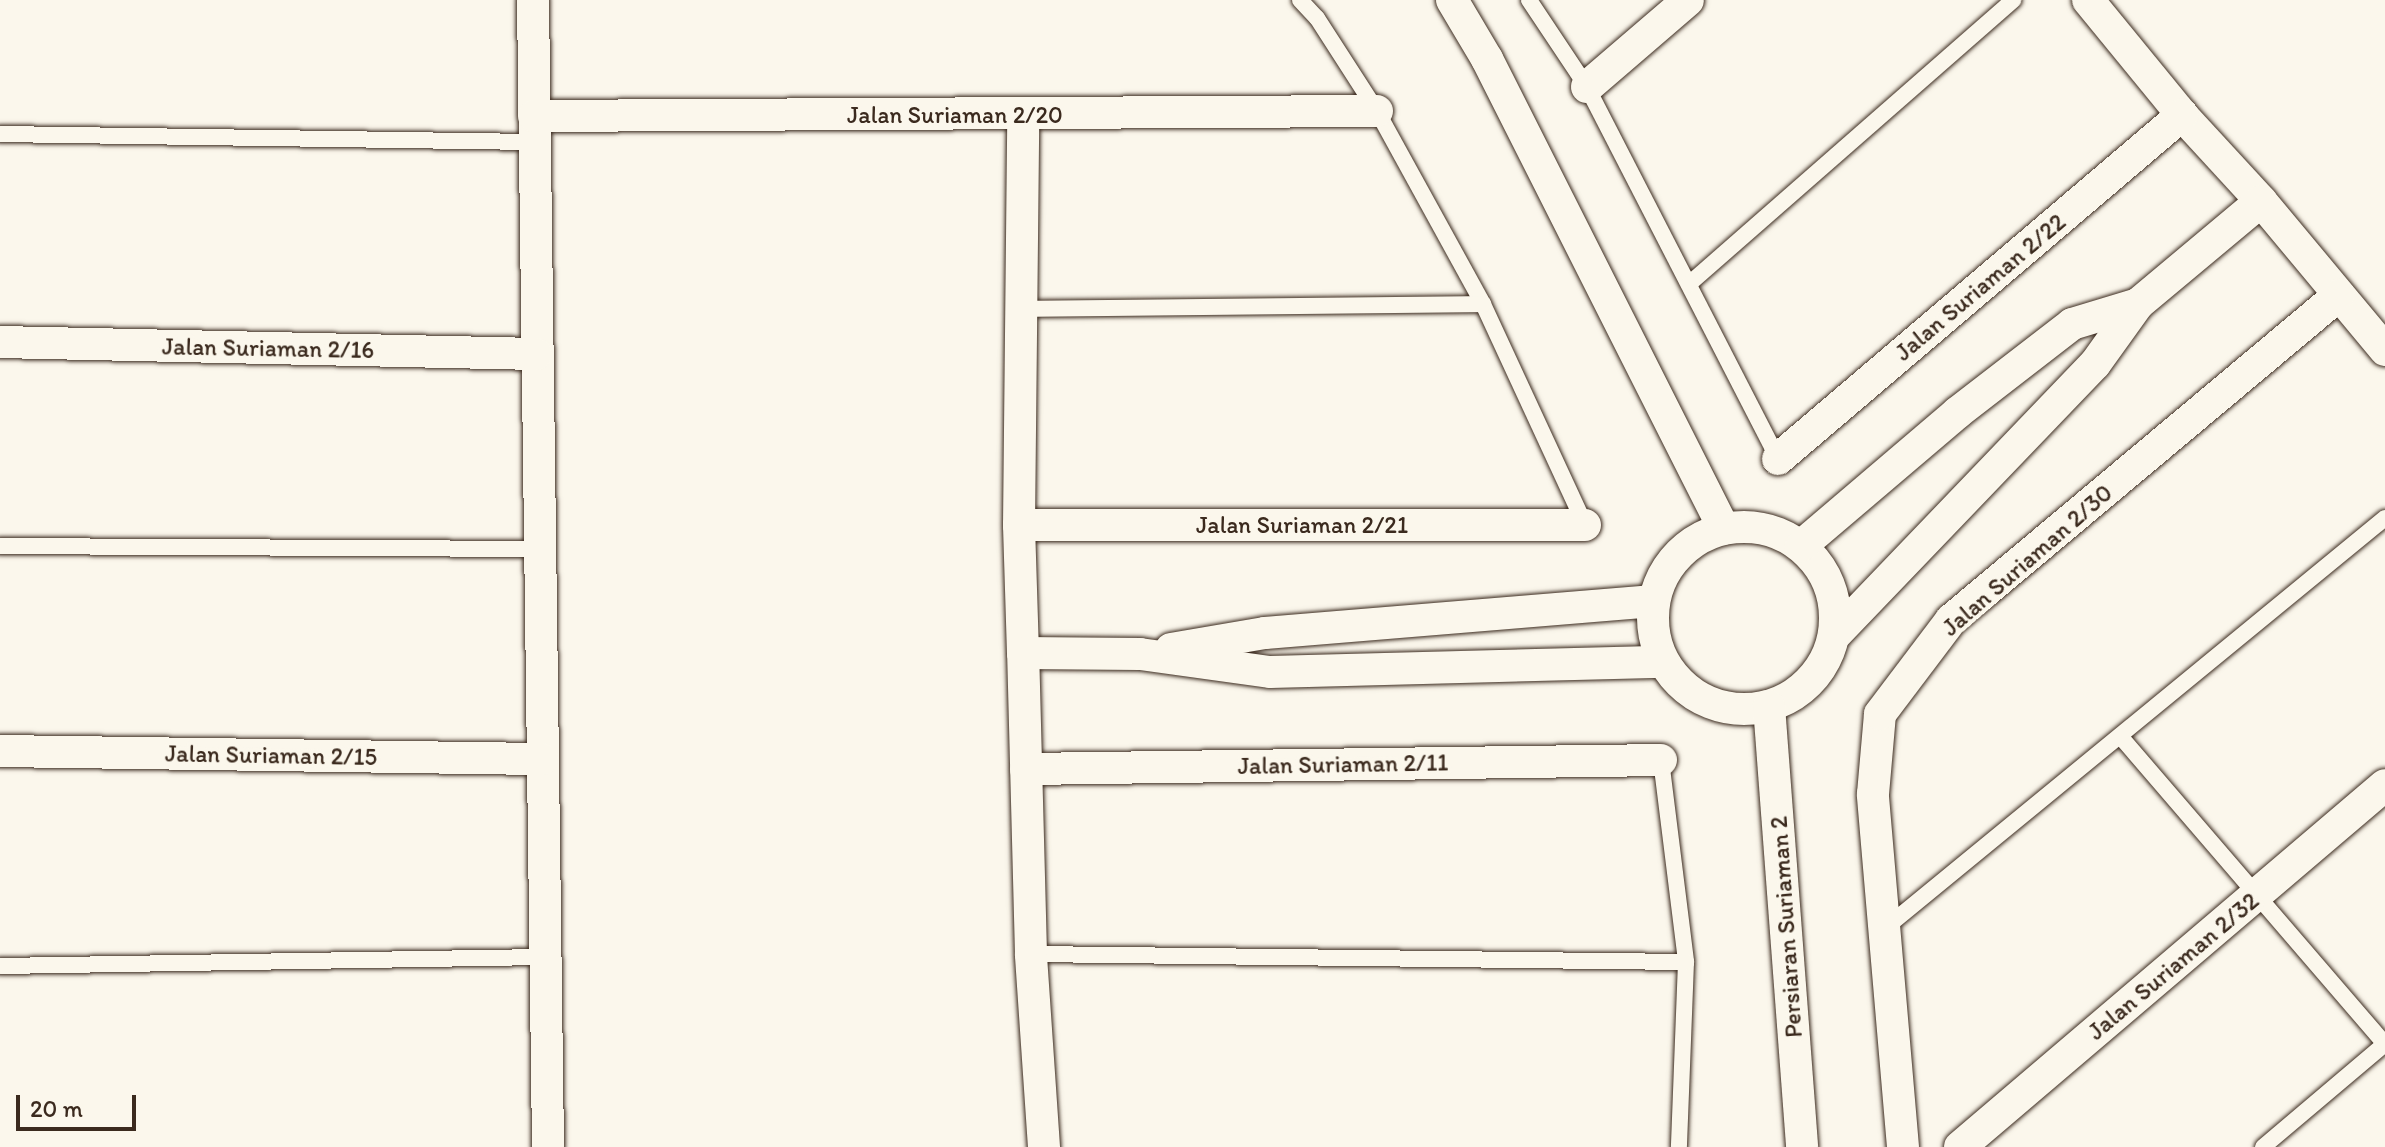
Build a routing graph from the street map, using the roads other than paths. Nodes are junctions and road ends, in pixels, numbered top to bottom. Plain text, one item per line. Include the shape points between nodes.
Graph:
1 (533, 0) edge
2 (1300, 0) edge
3 (1452, 0) edge
4 (1529, 0) edge
5 (1688, 0) edge
6 (2013, 0) edge
7 (2088, 0) edge
8 (1587, 87) junction
9 (1377, 111) junction
10 (1023, 115) junction
11 (2182, 115) junction
12 (534, 129) junction
13 (0, 134) edge
14 (2261, 201) junction
15 (1689, 284) junction
16 (2339, 295) junction
17 (1483, 304) junction
18 (2138, 304) junction
19 (1020, 309) junction
20 (0, 342) edge
21 (2385, 350) edge
22 (536, 354) junction
23 (1778, 459) joint
24 (2385, 518) edge
25 (1019, 525) junction
26 (1585, 525) joint
27 (1724, 529) junction
28 (0, 546) edge
29 (1801, 546) junction
30 (539, 549) junction
31 (1654, 601) junction
32 (1834, 636) junction
33 (1023, 653) junction
34 (1140, 654) junction
35 (1663, 662) junction
36 (1769, 706) junction
37 (2120, 736) junction
38 (0, 751) edge
39 (542, 759) junction
40 (1661, 760) joint
41 (1026, 769) junction
42 (2385, 785) edge
43 (2257, 895) junction
44 (1884, 929) junction
45 (1031, 954) junction
46 (545, 957) junction
47 (1686, 962) junction
48 (0, 966) edge
49 (2385, 1044) edge
50 (548, 1147) edge
51 (1044, 1147) edge
52 (1679, 1147) edge
53 (1802, 1147) edge
54 (1903, 1147) edge
55 (1960, 1147) edge
56 (2263, 1147) edge

1 - 12 street
2 - 9 lane
3 - 27 street via 1487,59
4 - 8 lane
5 - 8 street
6 - 15 lane
7 - 11 street
8 - 15 lane
9 - 10 street, Jalan Suriaman 2/20
9 - 17 lane
10 - 12 street, Jalan Suriaman 2/20
10 - 19 street
11 - 14 street
11 - 23 street, Jalan Suriaman 2/22
12 - 13 lane
12 - 22 street
14 - 16 street
14 - 18 street
15 - 23 lane
16 - 21 street
16 - 44 street, Jalan Suriaman 2/30 via 1951,620 1880,714 1873,794
17 - 19 lane
17 - 26 lane
18 - 29 street via 2072,324 1957,413
18 - 32 street via 2095,364
19 - 25 street
20 - 22 street, Jalan Suriaman 2/16
22 - 30 street
24 - 37 lane
25 - 26 street, Jalan Suriaman 2/21
25 - 33 street
27 - 29 street via 1751,526 1777,532
27 - 31 street via 1699,538 1678,555 1662,576
28 - 30 lane
29 - 32 street via 1830,586 1836,610
30 - 39 street
31 - 34 street via 1265,633
31 - 35 street via 1653,632
32 - 36 street via 1812,680
33 - 34 street
33 - 41 street
34 - 35 street via 1270,672
35 - 36 street via 1677,682 1720,707
36 - 53 street, Persiaran Suriaman 2
37 - 43 lane
37 - 44 lane
38 - 39 street, Jalan Suriaman 2/15
39 - 46 street
40 - 41 street, Jalan Suriaman 2/11
40 - 47 lane
41 - 45 street
42 - 43 street, Jalan Suriaman 2/32
43 - 49 lane
43 - 55 street, Jalan Suriaman 2/32
44 - 54 street, Jalan Suriaman 2/30
45 - 47 lane
45 - 51 street
46 - 48 lane
46 - 50 street
47 - 52 lane
49 - 56 lane

